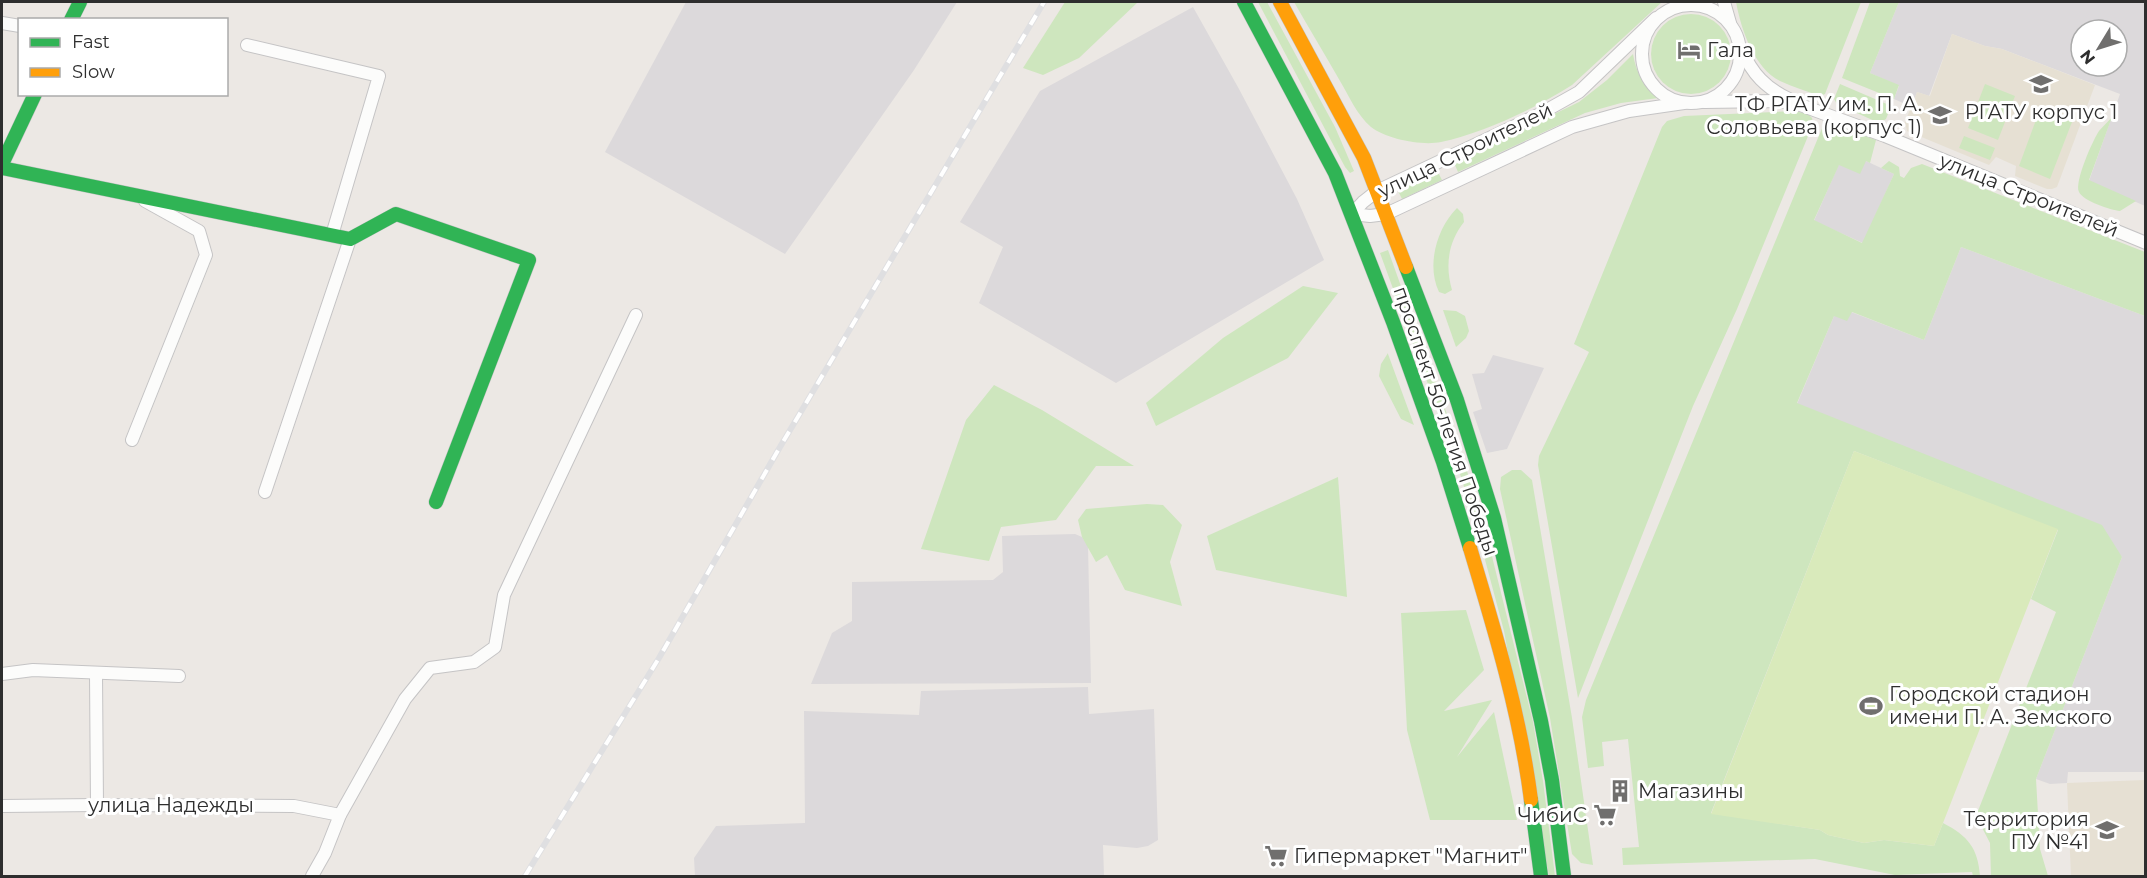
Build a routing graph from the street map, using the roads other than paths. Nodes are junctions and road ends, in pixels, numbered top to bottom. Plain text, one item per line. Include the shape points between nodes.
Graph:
1 (80, 2) edge
2 (1244, 2) edge
3 (1280, 2) edge
4 (1676, 2) edge
5 (1724, 2) edge
6 (1660, 15) junction
7 (72, 18) edge
8 (2, 23) edge
9 (1730, 24) junction
10 (18, 26) edge
11 (1739, 42) junction
12 (247, 45) dead end
13 (34, 96) edge
14 (1704, 102) junction
15 (1795, 103) junction
16 (1684, 104) junction
17 (2, 166) edge
18 (1377, 191) junction
19 (134, 195) junction
20 (1386, 213) junction
21 (1352, 214) junction
22 (332, 235) junction
23 (351, 239) junction
24 (2145, 243) edge
25 (636, 315) dead end
26 (132, 440) dead end
27 (265, 492) dead end
28 (436, 502) dead end
29 (2, 674) edge
30 (96, 674) junction
31 (179, 676) dead end
32 (97, 805) junction
33 (2, 806) edge
34 (340, 815) junction
35 (312, 876) edge
36 (1541, 876) edge
37 (1564, 876) edge

1 - 7 main road
2 - 21 main road, проспект 50-летия Победы via 1317,137
3 - 18 main road, проспект 50-летия Победы via 1346,122
4 - 6 street, улица Строителей
5 - 9 street
6 - 9 street via 1678,6 1697,5 1716,11
6 - 16 street via 1647,30 1641,47 1642,66 1651,84 1665,97
6 - 18 street, улица Строителей via 1579,92
8 - 10 street
9 - 11 street
11 - 14 street via 1740,61 1734,78 1721,94
11 - 15 street via 1756,76
12 - 22 street via 379,76
13 - 17 main road
14 - 15 street, улица Строителей
14 - 16 street
15 - 24 street, улица Строителей
16 - 20 street, улица Строителей via 1629,111 1572,127
17 - 19 main road
18 - 20 main road, проспект 50-летия Победы
18 - 21 street, улица Строителей
19 - 22 main road
19 - 26 street via 199,231 206,255
20 - 21 street, улица Строителей
20 - 37 main road, проспект 50-летия Победы via 1457,400 1494,518 1541,721
21 - 36 main road, проспект 50-летия Победы via 1443,462 1496,633 1519,725
22 - 23 main road
23 - 27 street
23 - 28 main road via 396,214 529,260
25 - 34 street via 504,595 495,647 474,662 430,668 405,699
29 - 30 street via 33,670
30 - 31 street
30 - 32 street
32 - 33 street, улица Надежды
32 - 34 street, улица Надежды via 294,806
34 - 35 street

